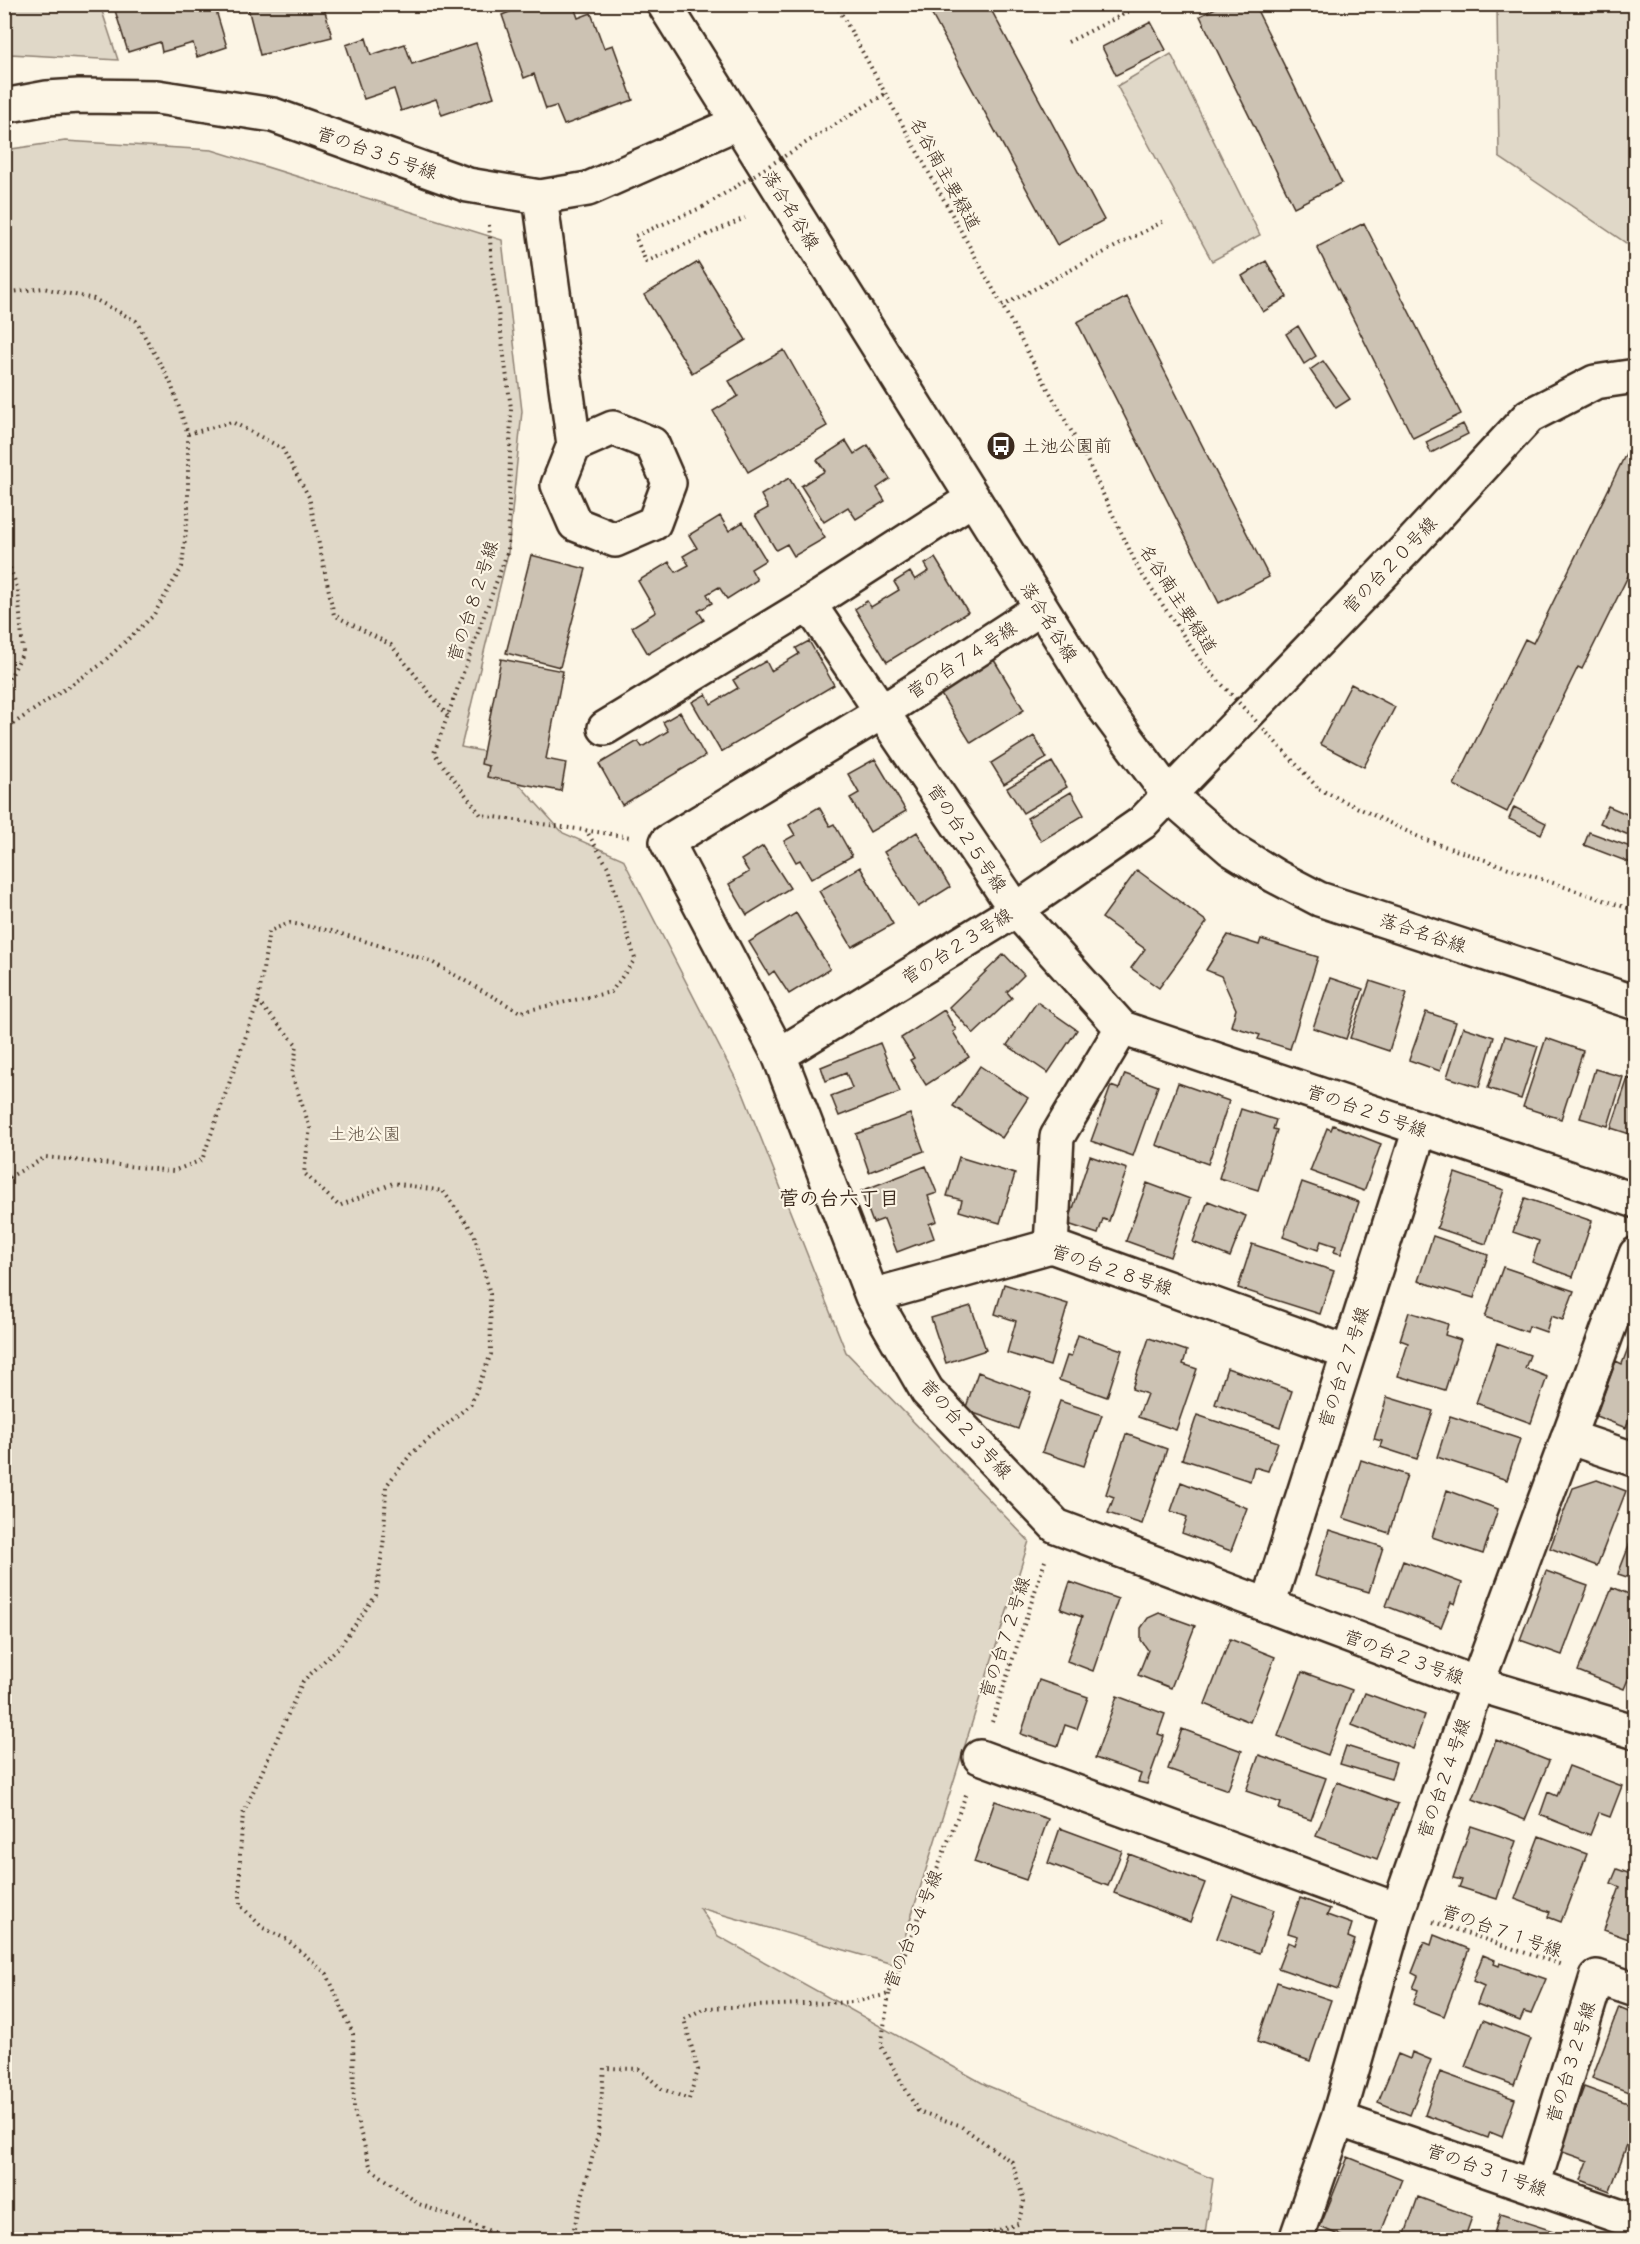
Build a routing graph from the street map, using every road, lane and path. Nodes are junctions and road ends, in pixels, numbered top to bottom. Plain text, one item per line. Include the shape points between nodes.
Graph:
1 (664, 4) edge
2 (836, 4) edge
3 (1144, 4) edge
4 (1068, 42) dead end
5 (885, 94) junction
6 (4, 106) edge
7 (737, 123) junction
8 (487, 188) junction
9 (540, 197) junction
10 (745, 218) dead end
11 (1164, 221) dead end
12 (4, 293) edge
13 (1002, 306) junction
14 (1635, 376) edge
15 (188, 434) junction
16 (574, 445) dead end
17 (972, 499) junction
18 (4, 551) edge
19 (809, 604) junction
20 (1041, 608) junction
21 (4, 690) edge
22 (882, 712) junction
23 (448, 716) junction
24 (605, 728) dead end
25 (4, 730) edge
26 (1169, 795) junction
27 (585, 830) junction
28 (668, 842) junction
29 (1016, 910) junction
30 (1635, 911) edge
31 (258, 1002) junction
32 (1635, 1003) edge
33 (1122, 1028) junction
34 (779, 1055) junction
35 (1420, 1129) junction
36 (4, 1180) edge
37 (1635, 1202) edge
38 (1051, 1246) junction
39 (1635, 1254) edge
40 (872, 1296) junction
41 (1348, 1353) junction
42 (1568, 1437) junction
43 (1635, 1461) edge
44 (1056, 1526) junction
45 (1268, 1606) junction
46 (1477, 1684) junction
47 (1635, 1732) edge
48 (980, 1757) junction
49 (1398, 1910) junction
50 (1597, 1977) junction
51 (1635, 1990) edge
52 (890, 1994) junction
53 (1338, 2119) junction
54 (1533, 2186) junction
55 (1635, 2222) edge
56 (514, 2240) edge
57 (571, 2240) edge
58 (976, 2240) edge
59 (1296, 2240) edge

1 - 7 street, 落合名谷線
2 - 5 path, 名谷南主要緑道
3 - 4 path
5 - 10 path, bridge via 703,207 635,236 646,262
5 - 13 path, 名谷南主要緑道
6 - 8 street, 菅の台３５号線 via 79,96 157,97 273,115 457,181
7 - 9 street, 菅の台３５号線 via 588,189
7 - 17 street, 落合名谷線
8 - 9 street, 菅の台３５号線
8 - 23 path, 菅の台８２号線 via 492,267 511,408 508,550
9 - 16 street
11 - 13 path
12 - 15 path via 43,288 94,299 136,321 170,381
13 - 30 path, 名谷南主要緑道, bridge via 1084,456 1138,570 1202,663 1319,789 1423,839
14 - 26 street, 菅の台２０号線 via 1595,382 1529,416
15 - 23 path via 232,422 282,448 309,497 334,615 391,645
15 - 25 path via 188,512 182,567 153,616 99,666
17 - 19 street
17 - 20 street, 落合名谷線
18 - 21 path via 18,590 23,652
19 - 22 street, 菅の台２５号線
19 - 24 street
20 - 22 street, 菅の台７４号線
20 - 26 street, 落合名谷線 via 1103,706
22 - 28 street
22 - 29 street, 菅の台２５号線
23 - 27 path, 菅の台８２号線 via 434,753 481,815
26 - 29 street, 菅の台２３号線 via 1142,823
26 - 32 street, 落合名谷線 via 1231,849 1319,899
27 - 28 path, 菅の台８２号線
27 - 31 path via 608,867 635,959 611,992 520,1012 430,961 332,931 291,923 268,931
28 - 34 street
29 - 33 street, 菅の台２５号線
29 - 34 street, 菅の台２３号線
31 - 36 path via 202,1160 173,1171 46,1157
31 - 56 path via 297,1045 292,1075 310,1128 304,1173 339,1206 393,1182 443,1191 474,1233 490,1294 490,1354 471,1404 411,1454 386,1486 376,1595 340,1646 303,1681 243,1814 240,1905 263,1928 286,1940 327,1974 353,2034 354,2110 371,2169 419,2204
33 - 35 street, 菅の台２５号線
33 - 38 street via 1057,1137
34 - 40 street, 菅の台２３号線
35 - 37 street, 菅の台２５号線
35 - 41 street, 菅の台２７号線
38 - 40 street, 菅の台２８号線
38 - 41 street, 菅の台２８号線
39 - 42 street, 菅の台２４号線
40 - 44 street, 菅の台２３号線 via 927,1390
41 - 45 street, 菅の台２７号線
42 - 43 street
42 - 46 street, 菅の台２４号線
44 - 45 street, 菅の台２３号線
44 - 48 path, 菅の台７２号線
45 - 46 street, 菅の台２３号線
46 - 47 street, 菅の台２３号線
46 - 49 street, 菅の台２４号線
48 - 49 street
48 - 52 path, 菅の台３４号線
49 - 50 path, 菅の台７１号線
49 - 53 street, 菅の台２４号線
50 - 51 street, 菅の台３２号線
50 - 54 street, 菅の台３２号線
52 - 57 path, 菅の台３４号線 via 854,2002 705,2008 684,2019 698,2070 689,2099 663,2089 639,2069 604,2068 598,2135
52 - 58 path via 881,2046 918,2111 959,2125 1012,2162 1024,2201 1018,2224
53 - 54 street, 菅の台３１号線
53 - 59 street, 菅の台２４号線
54 - 55 street, 菅の台３１号線

